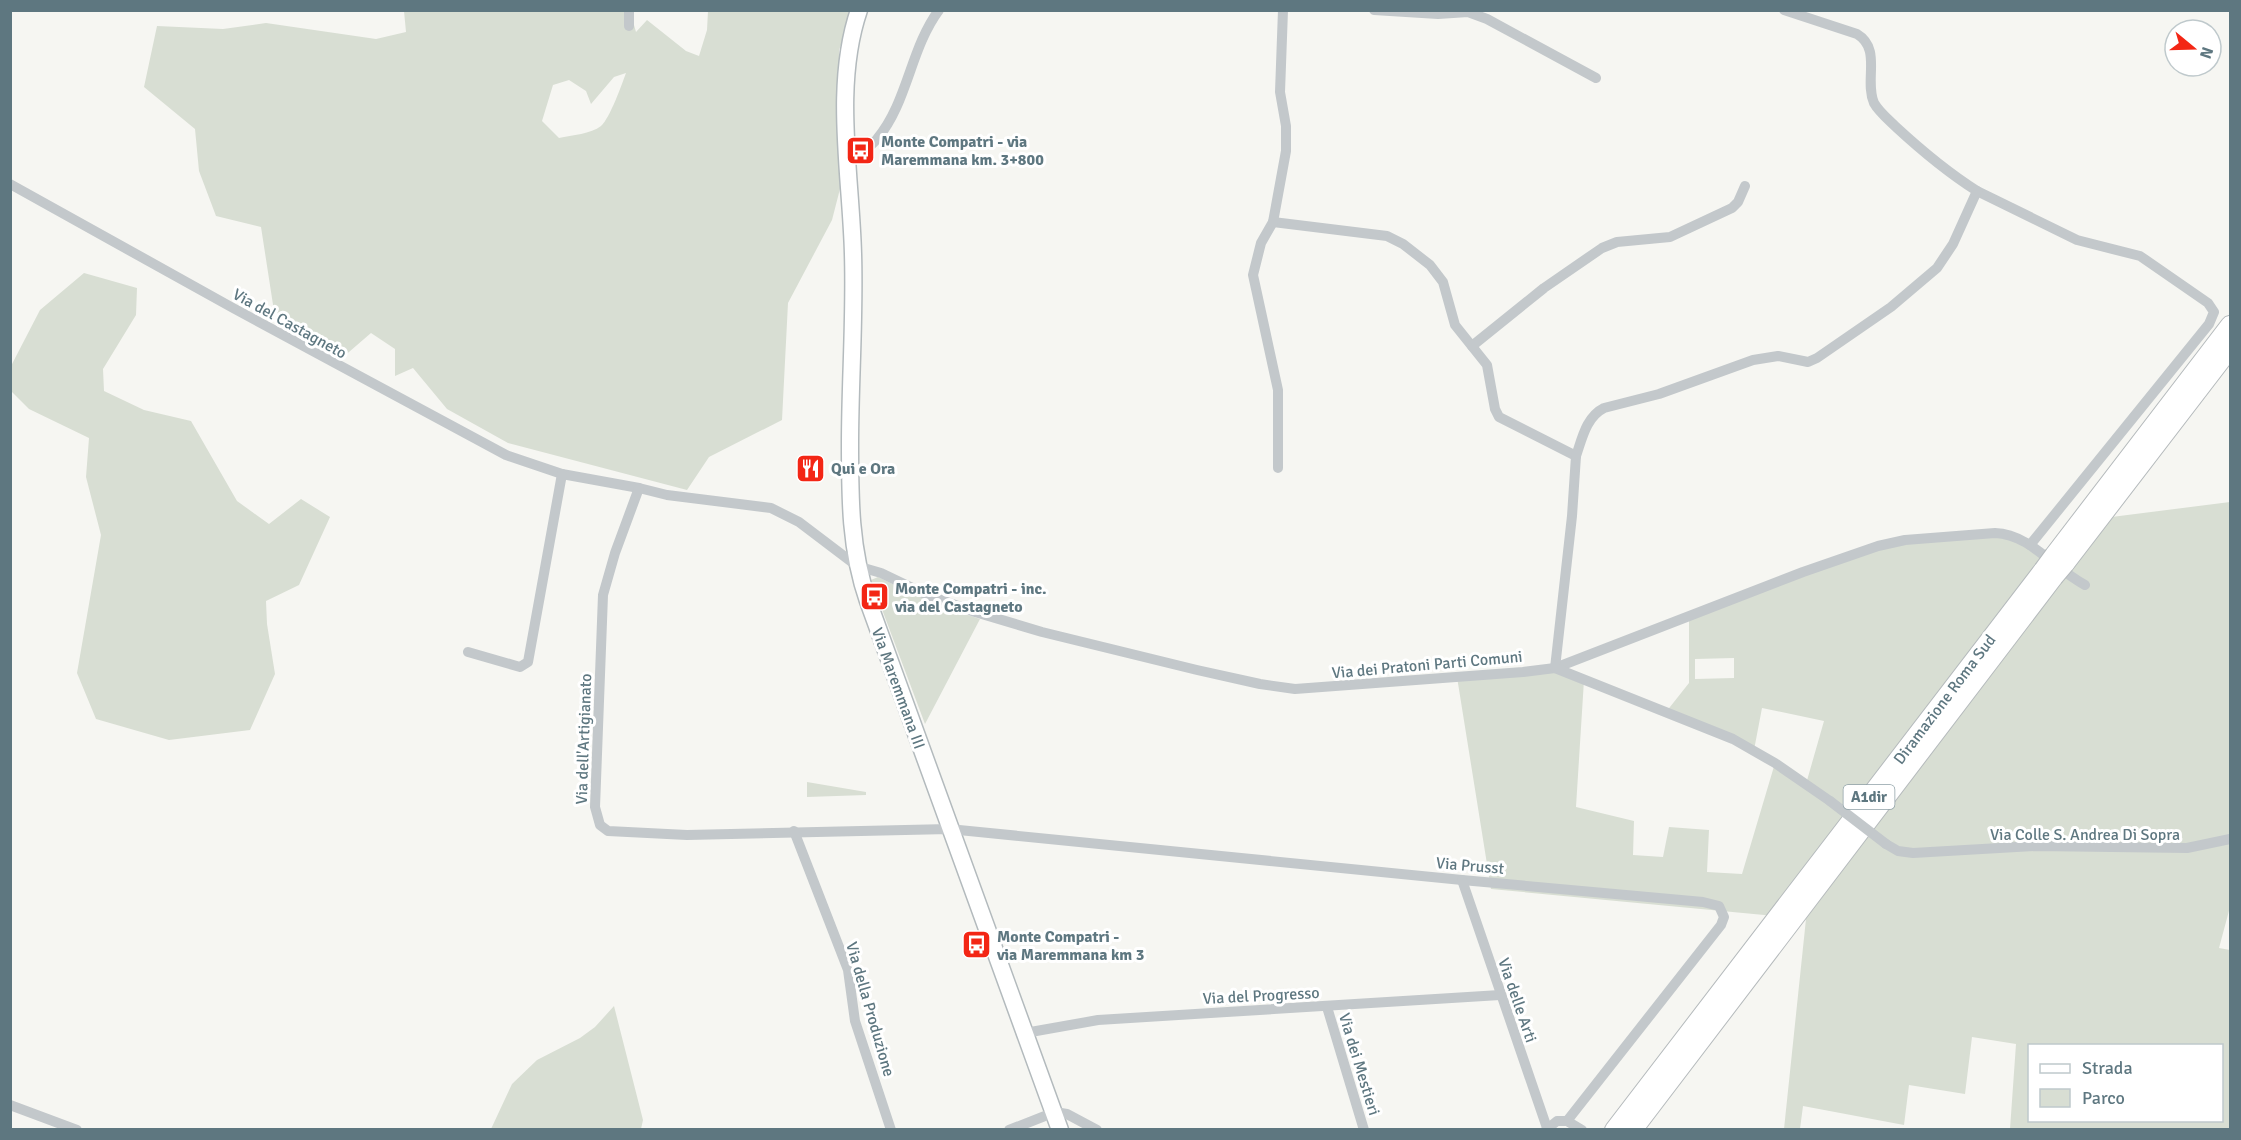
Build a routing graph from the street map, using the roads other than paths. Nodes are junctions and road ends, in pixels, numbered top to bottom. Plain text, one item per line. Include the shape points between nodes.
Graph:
1 (629, 10) edge
2 (859, 10) edge
3 (939, 10) edge
4 (1283, 10) edge
5 (1374, 10) edge
6 (1784, 10) edge
7 (629, 27) dead end
8 (1596, 78) dead end
9 (848, 163) junction
10 (10, 184) edge
11 (1745, 186) dead end
12 (1977, 191) junction
13 (1273, 222) junction
14 (2230, 325) edge
15 (1472, 346) junction
16 (2230, 350) edge
17 (1576, 456) junction
18 (1278, 468) dead end
19 (562, 474) junction
20 (639, 488) junction
21 (2030, 545) junction
22 (858, 566) junction
23 (2054, 566) junction
24 (2085, 585) dead end
25 (468, 652) dead end
26 (1554, 668) junction
27 (949, 828) junction
28 (794, 831) junction
29 (2230, 839) edge
30 (1462, 880) junction
31 (1500, 994) junction
32 (1327, 1007) junction
33 (1025, 1033) junction
34 (10, 1105) edge
35 (1054, 1112) junction
36 (1567, 1120) junction
37 (1546, 1129) edge
38 (77, 1130) edge
39 (891, 1130) edge
40 (1009, 1130) edge
41 (1060, 1130) edge
42 (1097, 1130) edge
43 (1364, 1130) edge
44 (1582, 1130) edge
45 (1614, 1130) edge
46 (1633, 1130) edge

1 - 7 street
2 - 9 main road, Via Maremmana III via 847,64
3 - 9 street via 921,40 885,128 873,144
4 - 13 street via 1280,92 1286,144
5 - 8 street via 1474,14
6 - 12 street via 1863,38 1870,51 1871,92 1876,106 1938,165
9 - 22 main road, Via Maremmana III via 853,254 850,500
10 - 19 street, Via del Castagneto via 419,410 506,455
11 - 15 street via 1732,208 1678,235 1617,242 1602,248
12 - 17 street via 1940,265 1891,307 1817,358 1808,362 1778,356 1753,360 1659,394 1604,408 1590,420
12 - 21 street via 2077,240 2140,256 2208,303 2214,312 2202,333
13 - 15 street via 1382,235 1400,242 1439,275 1455,325
13 - 18 street via 1261,243 1253,275 1278,390
14 - 23 highway, Diramazione Roma Sud / A1dir
15 - 17 street via 1487,365 1499,417
16 - 23 highway, Diramazione Roma Sud / A1dir
17 - 26 street
19 - 20 street, Via del Castagneto
19 - 25 street via 528,662 520,667
20 - 22 street, Via del Castagneto via 771,508 799,522
20 - 28 street, Via dell'Artigianato via 603,595 595,807 600,825 608,831 687,835
21 - 24 street
21 - 26 street, Via dei Pratoni Parti Comuni via 1995,533 1883,544
22 - 26 street, Via dei Pratoni Parti Comuni via 927,595 1026,628 1260,684 1311,689
22 - 27 main road, Via Maremmana III
23 - 45 highway, Diramazione Roma Sud / A1dir
23 - 46 highway, Diramazione Roma Sud / A1dir
26 - 29 street, Via Colle S. Andrea Di Sopra, bridge via 1733,739 1775,763 1898,850 1913,853 2036,846 2187,848
27 - 28 street, Via dell'Artigianato
27 - 30 street, Via Prusst
27 - 33 main road, Via Maremmana III
28 - 39 street, Via della Produzione via 848,970 855,1021
30 - 31 street, Via delle Arti
30 - 36 street, Via Prusst via 1703,902 1722,910 1721,925
31 - 32 street, Via del Progresso
31 - 37 street, Via delle Arti
32 - 33 street, Via del Progresso via 1098,1020
32 - 43 street, Via dei Mestieri
33 - 35 main road, Via Maremmana III
34 - 38 street
35 - 40 street
35 - 41 main road, Via Maremmana III
35 - 42 street via 1067,1114
36 - 37 street via 1557,1120
36 - 44 street

